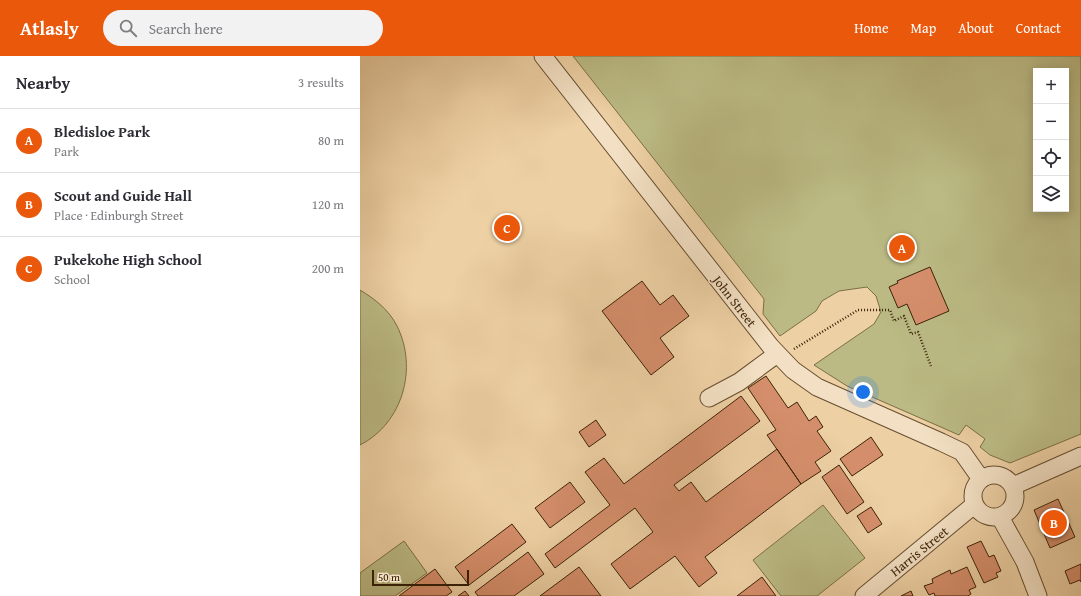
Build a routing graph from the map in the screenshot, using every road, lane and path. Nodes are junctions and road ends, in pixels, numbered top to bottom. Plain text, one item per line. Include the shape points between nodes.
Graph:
1 (543, 56) edge
2 (794, 349) dead end
3 (777, 354) junction
4 (931, 366) dead end
5 (709, 398) dead end
6 (1081, 456) edge
7 (981, 479) junction
8 (1013, 486) junction
9 (974, 505) junction
10 (1000, 517) junction
11 (864, 596) edge
12 (1038, 596) edge

1 - 3 street, John Street
2 - 4 path via 858,310 890,310 894,321 904,316 911,334 918,332
3 - 5 street via 740,382
3 - 7 street, John Street via 792,370 817,387 962,452
6 - 8 street
7 - 8 street via 992,475 1000,476
7 - 9 street via 973,493
8 - 10 street via 1016,500 1013,507
9 - 10 street via 985,516
9 - 11 street, Harris Street
10 - 12 street via 1025,562

